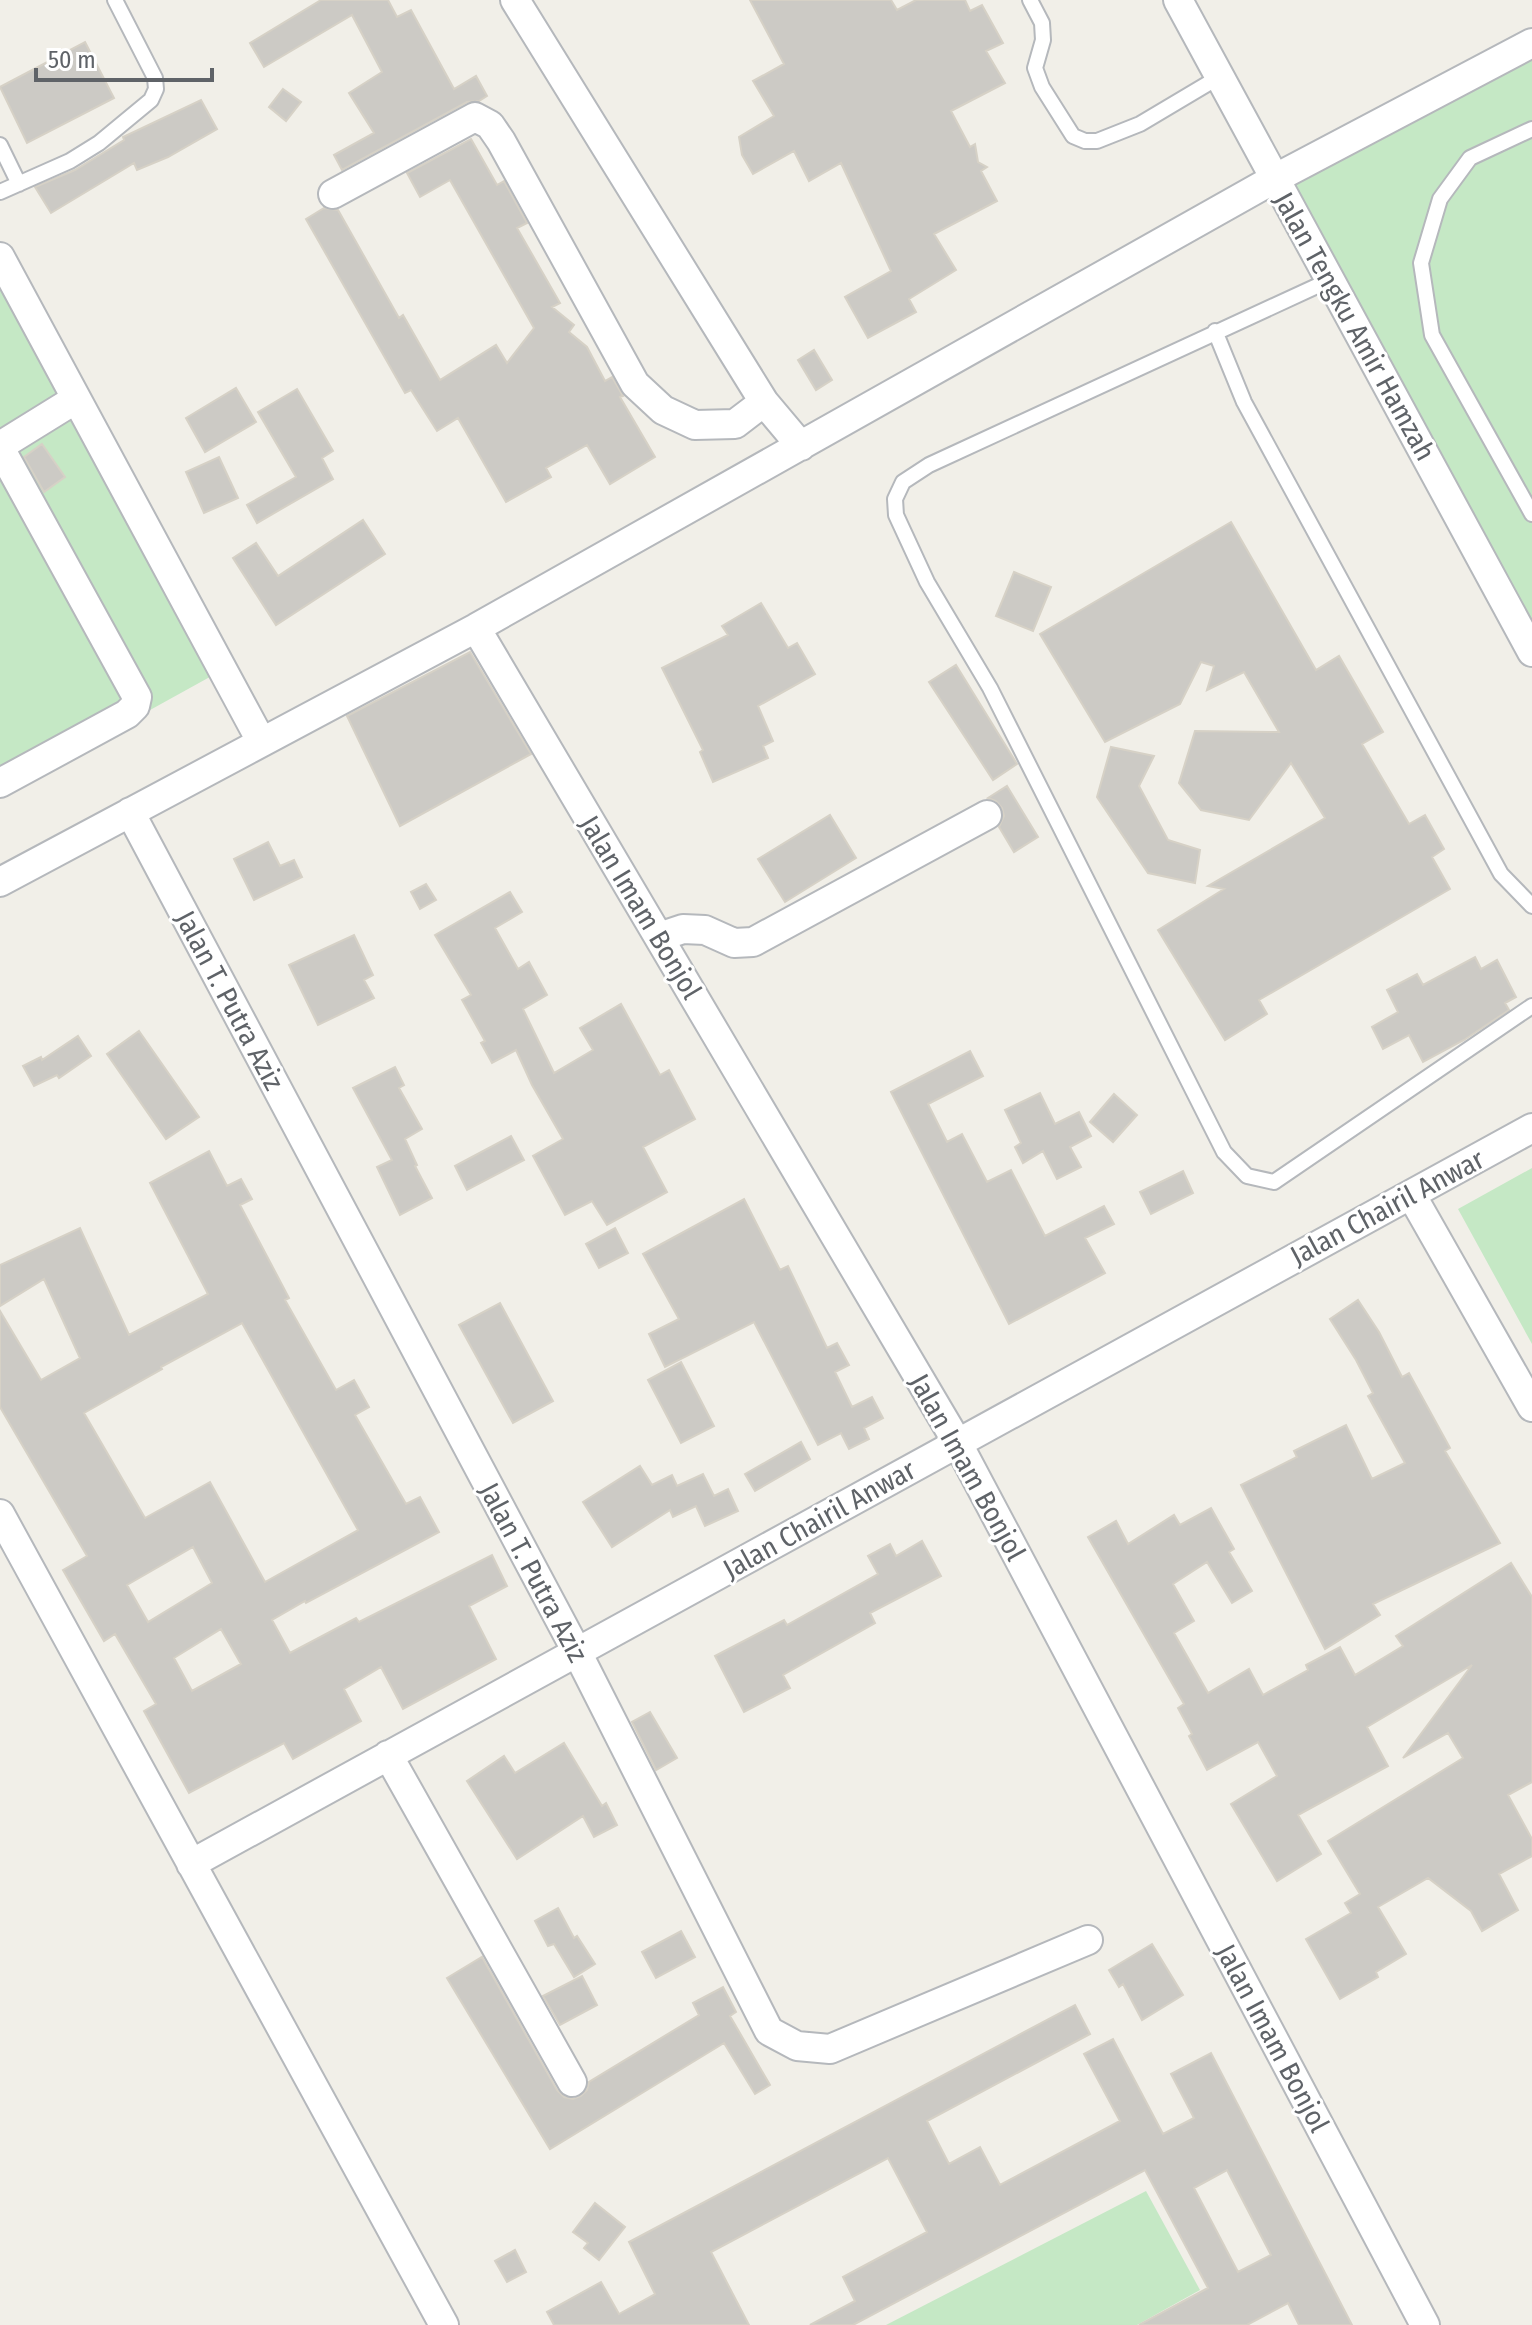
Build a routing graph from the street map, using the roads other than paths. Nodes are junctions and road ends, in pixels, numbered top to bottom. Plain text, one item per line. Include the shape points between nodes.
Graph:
1 (115, 0) edge
2 (515, 0) edge
3 (1030, 0) edge
4 (1178, 0) edge
5 (1532, 43) edge
6 (1219, 77) junction
7 (1532, 129) edge
8 (0, 145) edge
9 (1274, 179) junction
10 (19, 184) junction
11 (0, 192) edge
12 (333, 194) dead end
13 (0, 257) edge
14 (1330, 280) junction
15 (1215, 331) junction
16 (76, 399) junction
17 (764, 402) junction
18 (801, 446) junction
19 (0, 447) edge
20 (1532, 514) edge
21 (476, 628) junction
22 (1532, 652) edge
23 (261, 741) junction
24 (0, 783) edge
25 (130, 812) junction
26 (987, 815) dead end
27 (0, 882) edge
28 (1532, 906) edge
29 (659, 937) junction
30 (1532, 1006) edge
31 (1532, 1128) edge
32 (1412, 1196) junction
33 (1532, 1407) edge
34 (957, 1442) junction
35 (0, 1514) edge
36 (577, 1652) junction
37 (388, 1755) junction
38 (191, 1864) junction
39 (1088, 1940) dead end
40 (572, 2082) dead end
41 (444, 2325) edge
42 (1425, 2325) edge

1 - 10 lane via 155,78 151,100 99,143
2 - 17 street
3 - 6 lane via 1042,23 1035,68 1042,87 1073,136 1085,141 1140,124
4 - 6 street, Jalan Tengku Amir Hamzah
5 - 9 street
6 - 9 street, Jalan Tengku Amir Hamzah
7 - 20 lane via 1470,158 1440,199 1421,263 1432,335
8 - 10 lane
9 - 14 street, Jalan Tengku Amir Hamzah
9 - 18 street
10 - 11 lane
12 - 17 street via 475,117 490,125 501,141 635,384 663,410 695,425 735,424
13 - 16 street
14 - 15 lane
14 - 22 street, Jalan Tengku Amir Hamzah
15 - 28 lane via 1244,402 1501,874
15 - 30 lane via 929,465 903,482 895,499 902,529 990,688 1224,1152 1247,1176 1274,1182
16 - 19 street
16 - 23 street
17 - 18 street
18 - 21 street
19 - 24 street via 137,697 127,714
21 - 23 street
21 - 29 street, Jalan Imam Bonjol
23 - 25 street
25 - 27 street
25 - 36 street, Jalan T. Putra Aziz
26 - 29 street via 753,942 734,943 694,929
29 - 34 street, Jalan Imam Bonjol
31 - 32 street, Jalan Chairil Anwar
32 - 33 street
32 - 34 street, Jalan Chairil Anwar
34 - 36 street, Jalan Chairil Anwar
34 - 42 street, Jalan Imam Bonjol
35 - 38 street
36 - 37 street, Jalan Chairil Anwar
36 - 39 street, Jalan T. Putra Aziz via 769,2031 797,2046 830,2049
37 - 38 street, Jalan Chairil Anwar
37 - 40 street
38 - 41 street

